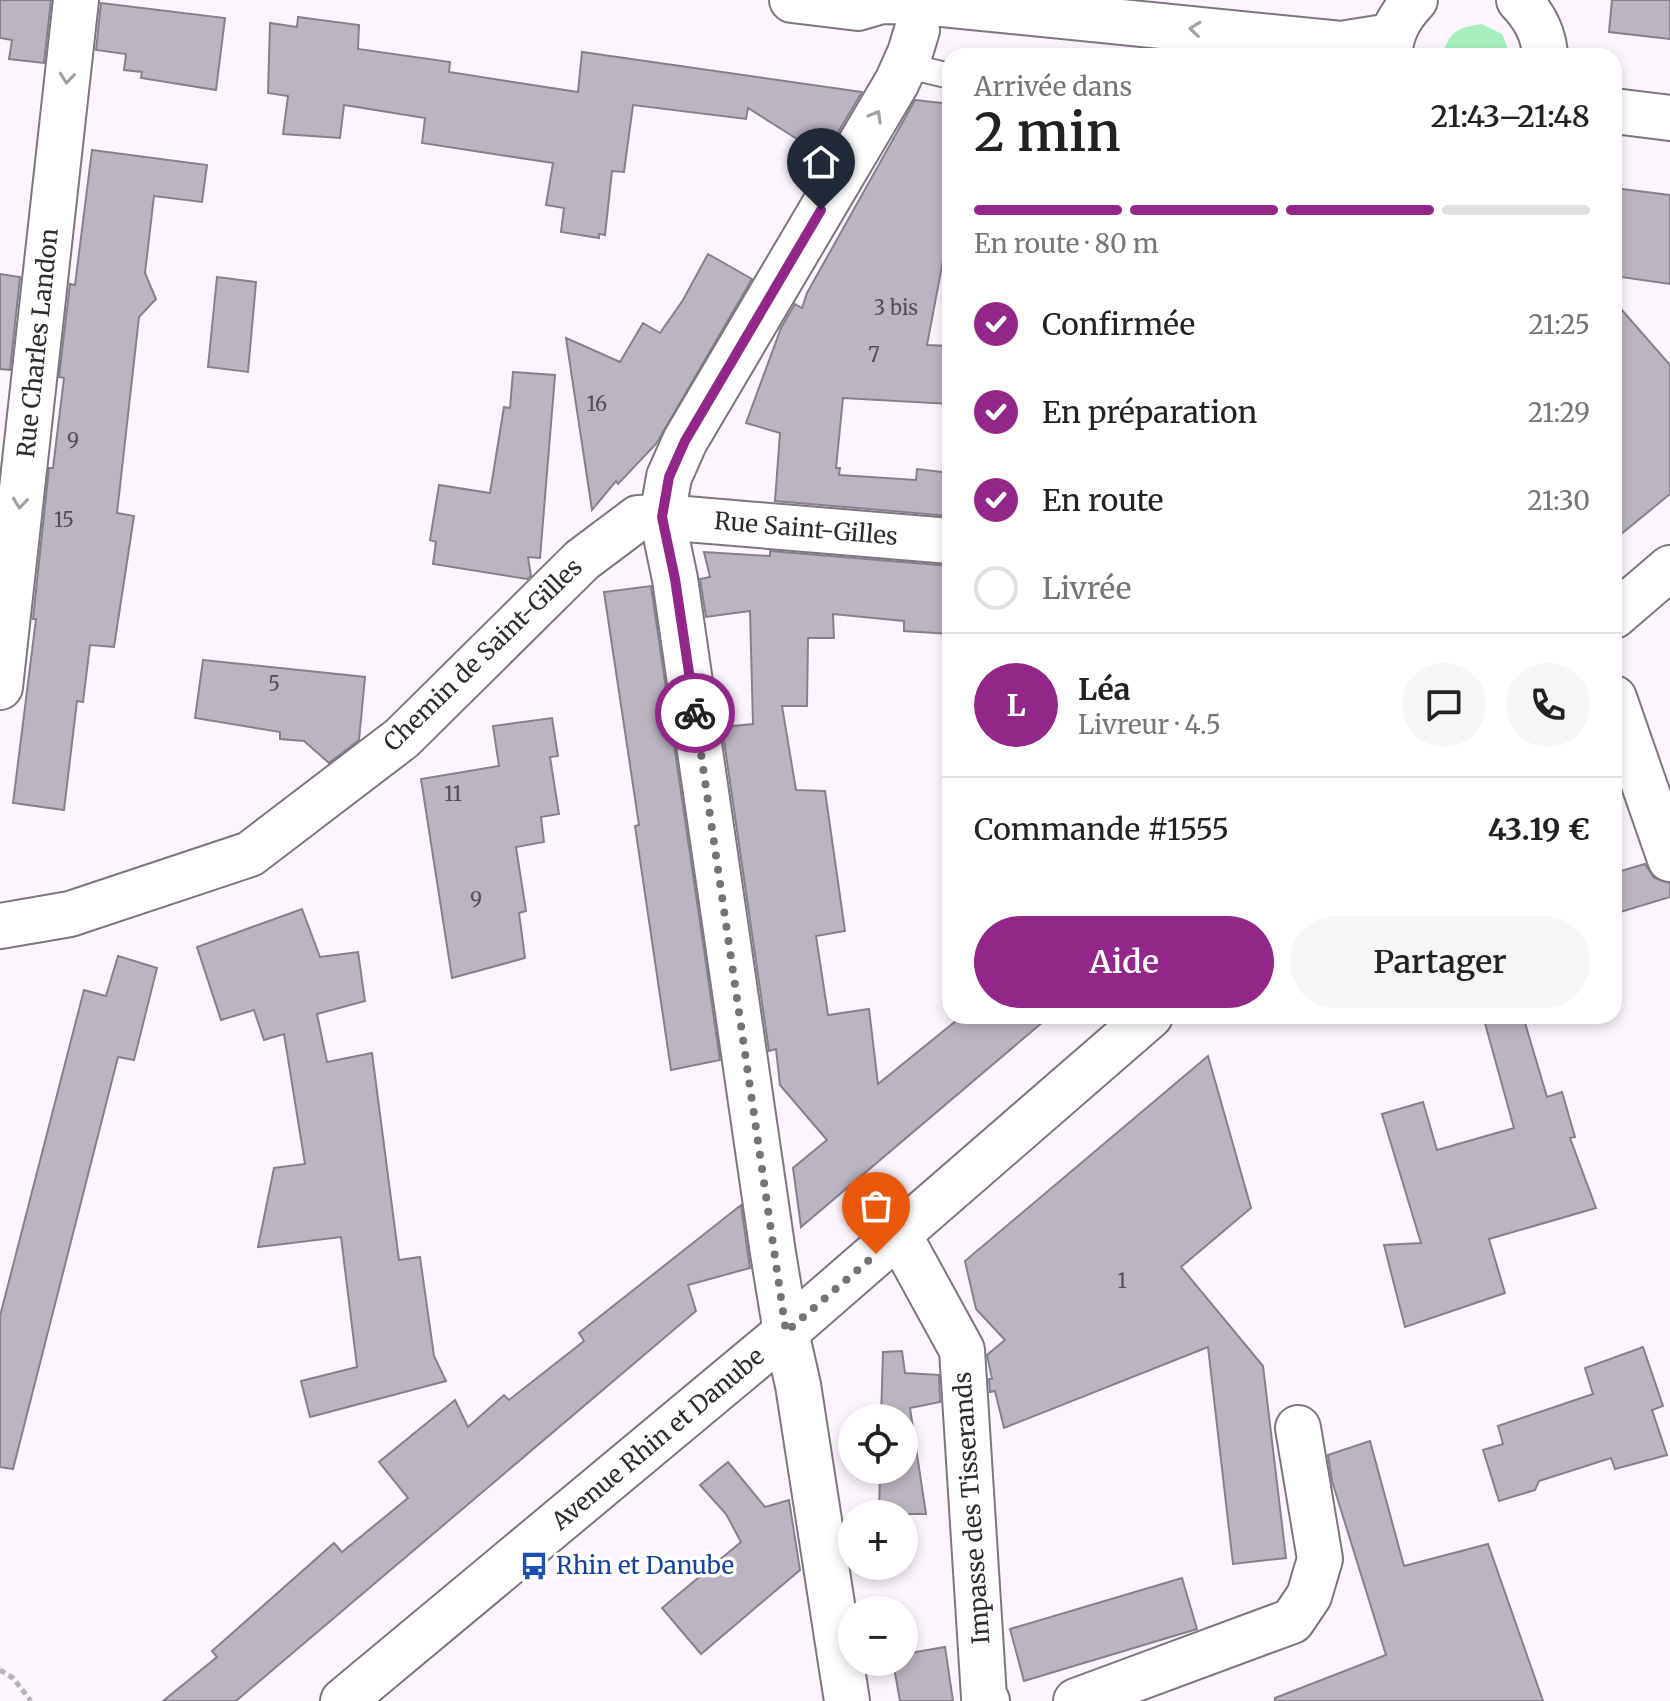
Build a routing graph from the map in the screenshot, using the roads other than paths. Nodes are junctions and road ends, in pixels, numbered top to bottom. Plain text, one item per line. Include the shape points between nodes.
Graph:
1 (76, 0) edge
2 (792, 0) edge
3 (1415, 0) edge
4 (1519, 0) edge
5 (916, 24) edge
6 (1390, 46) edge
7 (1110, 48) edge
8 (1544, 48) edge
9 (942, 75) edge
10 (1622, 112) edge
11 (1670, 118) edge
12 (662, 517) junction
13 (942, 540) edge
14 (1670, 568) edge
15 (1622, 603) edge
16 (0, 687) edge
17 (1622, 721) edge
18 (1670, 859) edge
19 (0, 926) edge
20 (1140, 1024) edge
21 (899, 1235) junction
22 (786, 1332) junction
23 (1298, 1428) dead end
24 (343, 1701) edge
25 (847, 1701) edge
26 (987, 1701) edge
27 (1076, 1701) edge

1 -> 16 street, Rue Charles Landon
2 - 5 street via 858,8 879,24
3 - 6 street via 1402,14
4 - 8 street via 1532,14
6 -> 5 street
5 - 7 street
5 - 9 lane via 926,73
12 -> 5 street via 669,477 685,441
10 - 11 street
12 - 13 street, Rue Saint-Gilles
12 - 19 street, Chemin de Saint-Gilles via 638,518 582,560 402,738 250,854 70,914
12 - 22 street
14 - 15 street
17 - 18 street
20 - 21 street, Avenue Rhin et Danube
21 - 22 street, Avenue Rhin et Danube
21 - 26 street, Impasse des Tisserands via 962,1350
22 - 24 street, Avenue Rhin et Danube
22 - 25 street
23 - 27 street via 1320,1559 1309,1596 1292,1621

